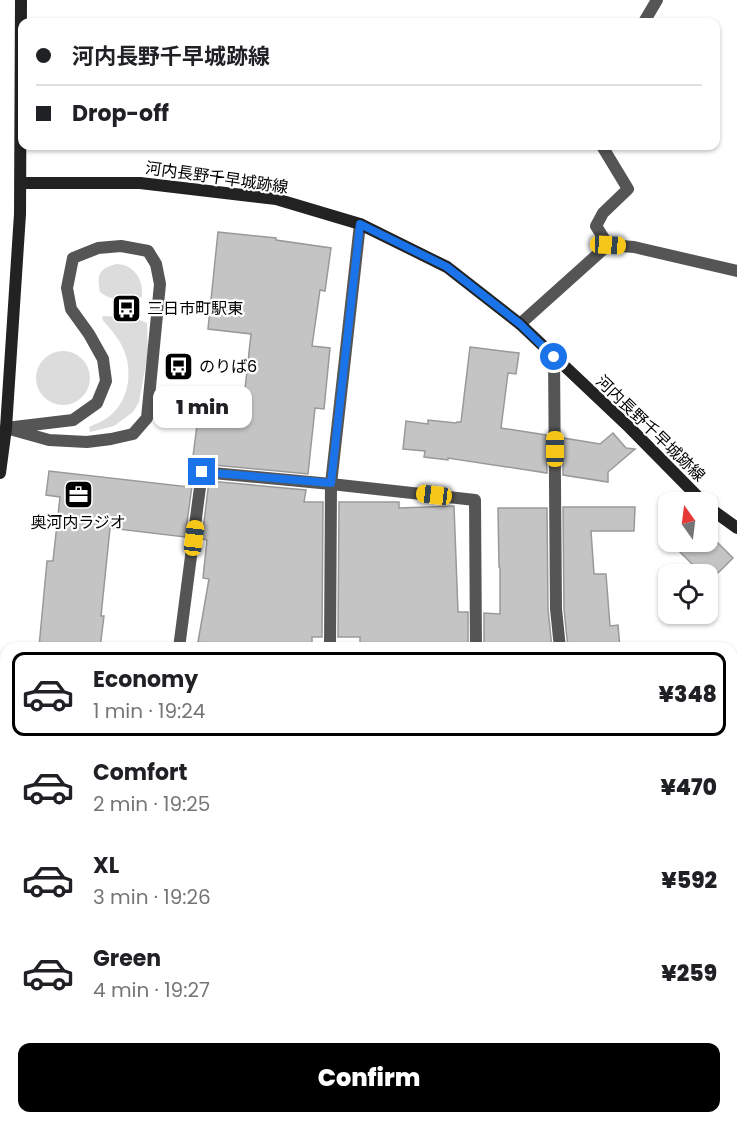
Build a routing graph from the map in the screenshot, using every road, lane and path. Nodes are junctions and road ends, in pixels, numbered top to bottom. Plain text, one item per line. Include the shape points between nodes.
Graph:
1 (21, 0) edge
2 (657, 0) edge
3 (21, 18) edge
4 (646, 18) edge
5 (20, 150) edge
6 (604, 150) edge
7 (20, 183) junction
8 (360, 224) junction
9 (608, 245) junction
10 (737, 271) edge
11 (520, 324) junction
12 (554, 357) junction
13 (6, 428) junction
14 (0, 473) edge
15 (331, 483) junction
16 (694, 492) edge
17 (718, 514) edge
18 (737, 528) edge
19 (180, 642) edge
20 (330, 642) edge
21 (476, 642) edge
22 (559, 642) edge

1 - 3 main road
2 - 4 street
5 - 7 main road
6 - 9 street via 628,189 603,213 596,226
7 - 8 main road, 河内長野千早城跡線 via 140,183 276,199
7 - 13 main road
8 - 11 main road, 河内長野千早城跡線 via 447,267
8 - 15 street
9 - 10 street via 634,247
9 - 11 street
11 - 12 main road, 河内長野千早城跡線
12 - 16 main road, 河内長野千早城跡線
12 - 22 street
13 - 13 street via 73,420 97,403 106,381 105,370 89,334 71,309 67,288 73,258 98,248 121,246 148,251 156,264 160,284 147,418 133,434 87,442 49,440
13 - 14 main road
15 - 19 street via 202,472
15 - 20 street
15 - 21 street via 475,500
17 - 18 main road

